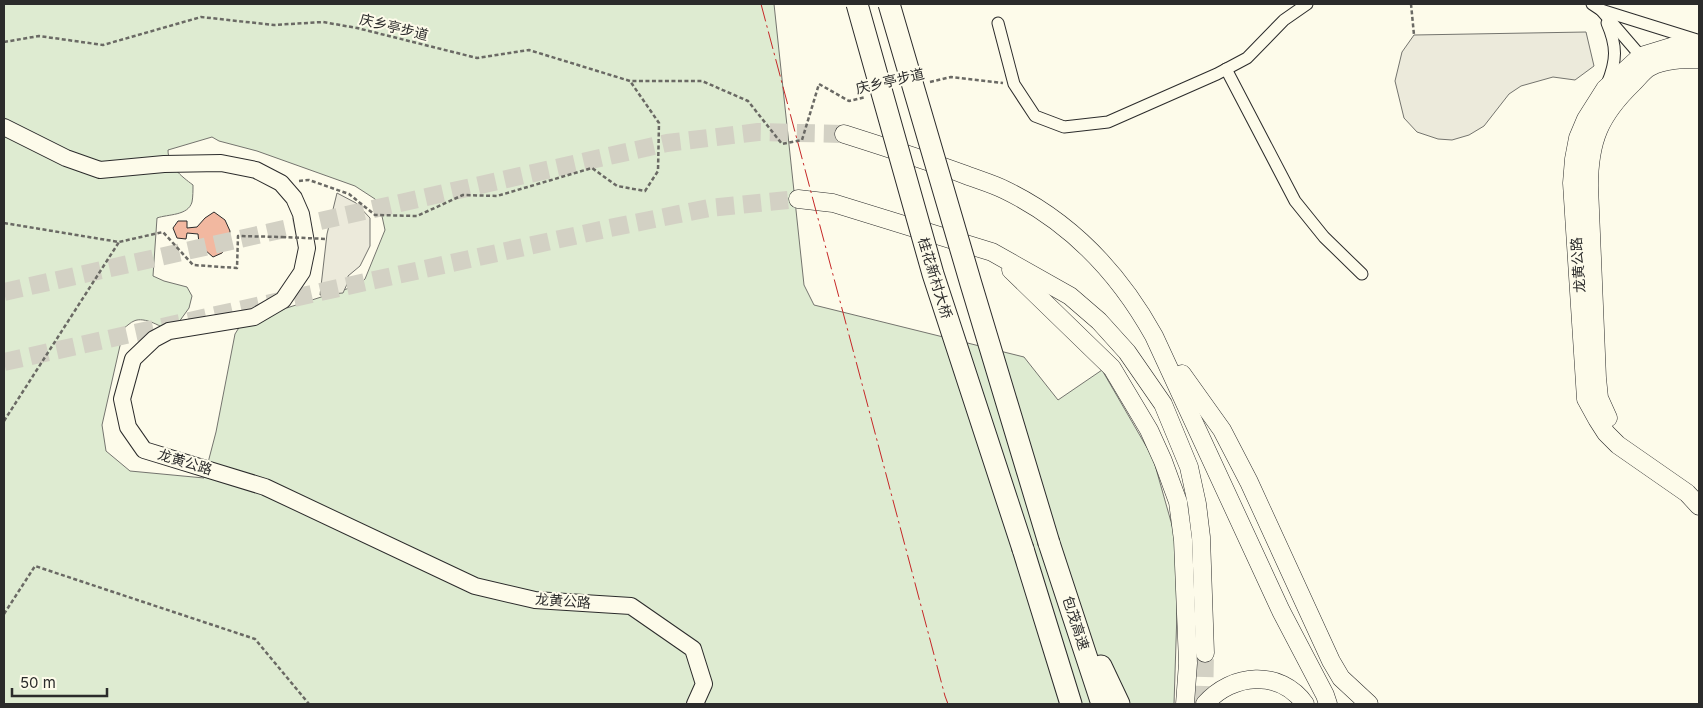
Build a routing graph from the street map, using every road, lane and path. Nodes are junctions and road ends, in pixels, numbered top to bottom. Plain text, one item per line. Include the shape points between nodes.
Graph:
1 (857, 4) edge
2 (889, 4) edge
3 (1307, 4) edge
4 (1411, 4) edge
5 (1596, 7) edge
6 (998, 23) dead end
7 (1414, 35) dead end
8 (1699, 41) edge
9 (4, 42) edge
10 (1699, 45) edge
11 (1699, 59) edge
12 (1645, 61) junction
13 (1226, 69) junction
14 (630, 81) junction
15 (923, 83) dead end
16 (1014, 84) junction
17 (1605, 89) junction
18 (868, 96) dead end
19 (4, 127) edge
20 (844, 134) tunnel mouth
21 (281, 183) junction
22 (798, 198) tunnel mouth
23 (4, 224) edge
24 (326, 239) dead end
25 (120, 242) junction
26 (992, 252) junction
27 (1362, 274) dead end
28 (1154, 336) junction
29 (4, 421) edge
30 (1699, 492) edge
31 (1699, 506) edge
32 (1023, 549) joint
33 (1070, 605) junction
34 (4, 614) edge
35 (1205, 654) tunnel mouth
36 (309, 704) edge
37 (695, 704) edge
38 (1071, 704) edge
39 (1102, 704) edge
40 (1119, 704) edge
41 (1185, 704) edge
42 (1205, 704) edge
43 (1305, 704) edge
44 (1328, 704) edge
45 (1369, 704) edge

1 - 32 highway, 桂花新村大桥, bridge via 933,274
2 - 33 highway, 包茂高速, bridge via 968,275
3 - 13 street via 1284,20 1247,58
4 - 7 path
5 - 8 street
5 - 12 street
5 - 17 street via 1614,40 1613,70
6 - 16 street
9 - 14 path, 庆乡亭步道 via 39,36 103,46 201,18 274,25 323,22 477,58 529,50
10 - 12 main road, 龙黄公路 via 1677,45
11 - 12 main road, 龙黄公路
12 - 17 main road, 龙黄公路
12 - 30 main road, 龙黄公路 via 1600,126 1589,165 1599,398 1606,415 1625,438
13 - 16 street via 1108,122 1064,127 1035,116
13 - 27 street via 1295,201 1324,237
14 - 18 path, 庆乡亭步道 via 702,81 748,101 782,144 802,140 819,84 849,101
14 - 21 path via 659,123 658,171 645,191 617,186 592,168 497,196 463,195 417,216 375,215 349,194 309,180
15 - 16 path, 庆乡亭步道 via 951,77
17 - 31 main road, 龙黄公路 via 1578,138 1572,183 1586,399 1596,420 1618,445 1688,493
19 - 21 main road, 龙黄公路 via 66,158 100,170 221,163 256,170
20 - 28 main road, bridge via 920,157 1004,190 1039,209 1103,262 1140,310
21 - 37 main road, 龙黄公路 via 294,198 300,214 307,248 302,272 283,300 254,317 169,331 154,338 133,359 122,399 128,427 144,450 265,487 475,586 535,600 631,606 693,648 704,684
22 - 26 main road, bridge via 833,203
23 - 25 path
24 - 25 path, bridge via 238,236 237,268 193,265 163,232
25 - 29 path
26 - 35 main road via 1070,296 1099,321 1127,352 1162,404 1188,467 1197,504 1202,546
26 - 41 main road via 1112,368 1149,430 1163,461 1178,502 1183,540 1188,663
28 - 44 main road
28 - 45 main road via 1222,430 1331,661 1341,678
32 - 38 highway, 包茂高速
33 - 39 highway, 包茂高速
33 - 40 highway
34 - 36 path via 35,566 255,639
42 - 43 main road via 1224,687 1237,681 1255,679 1275,682 1291,690

